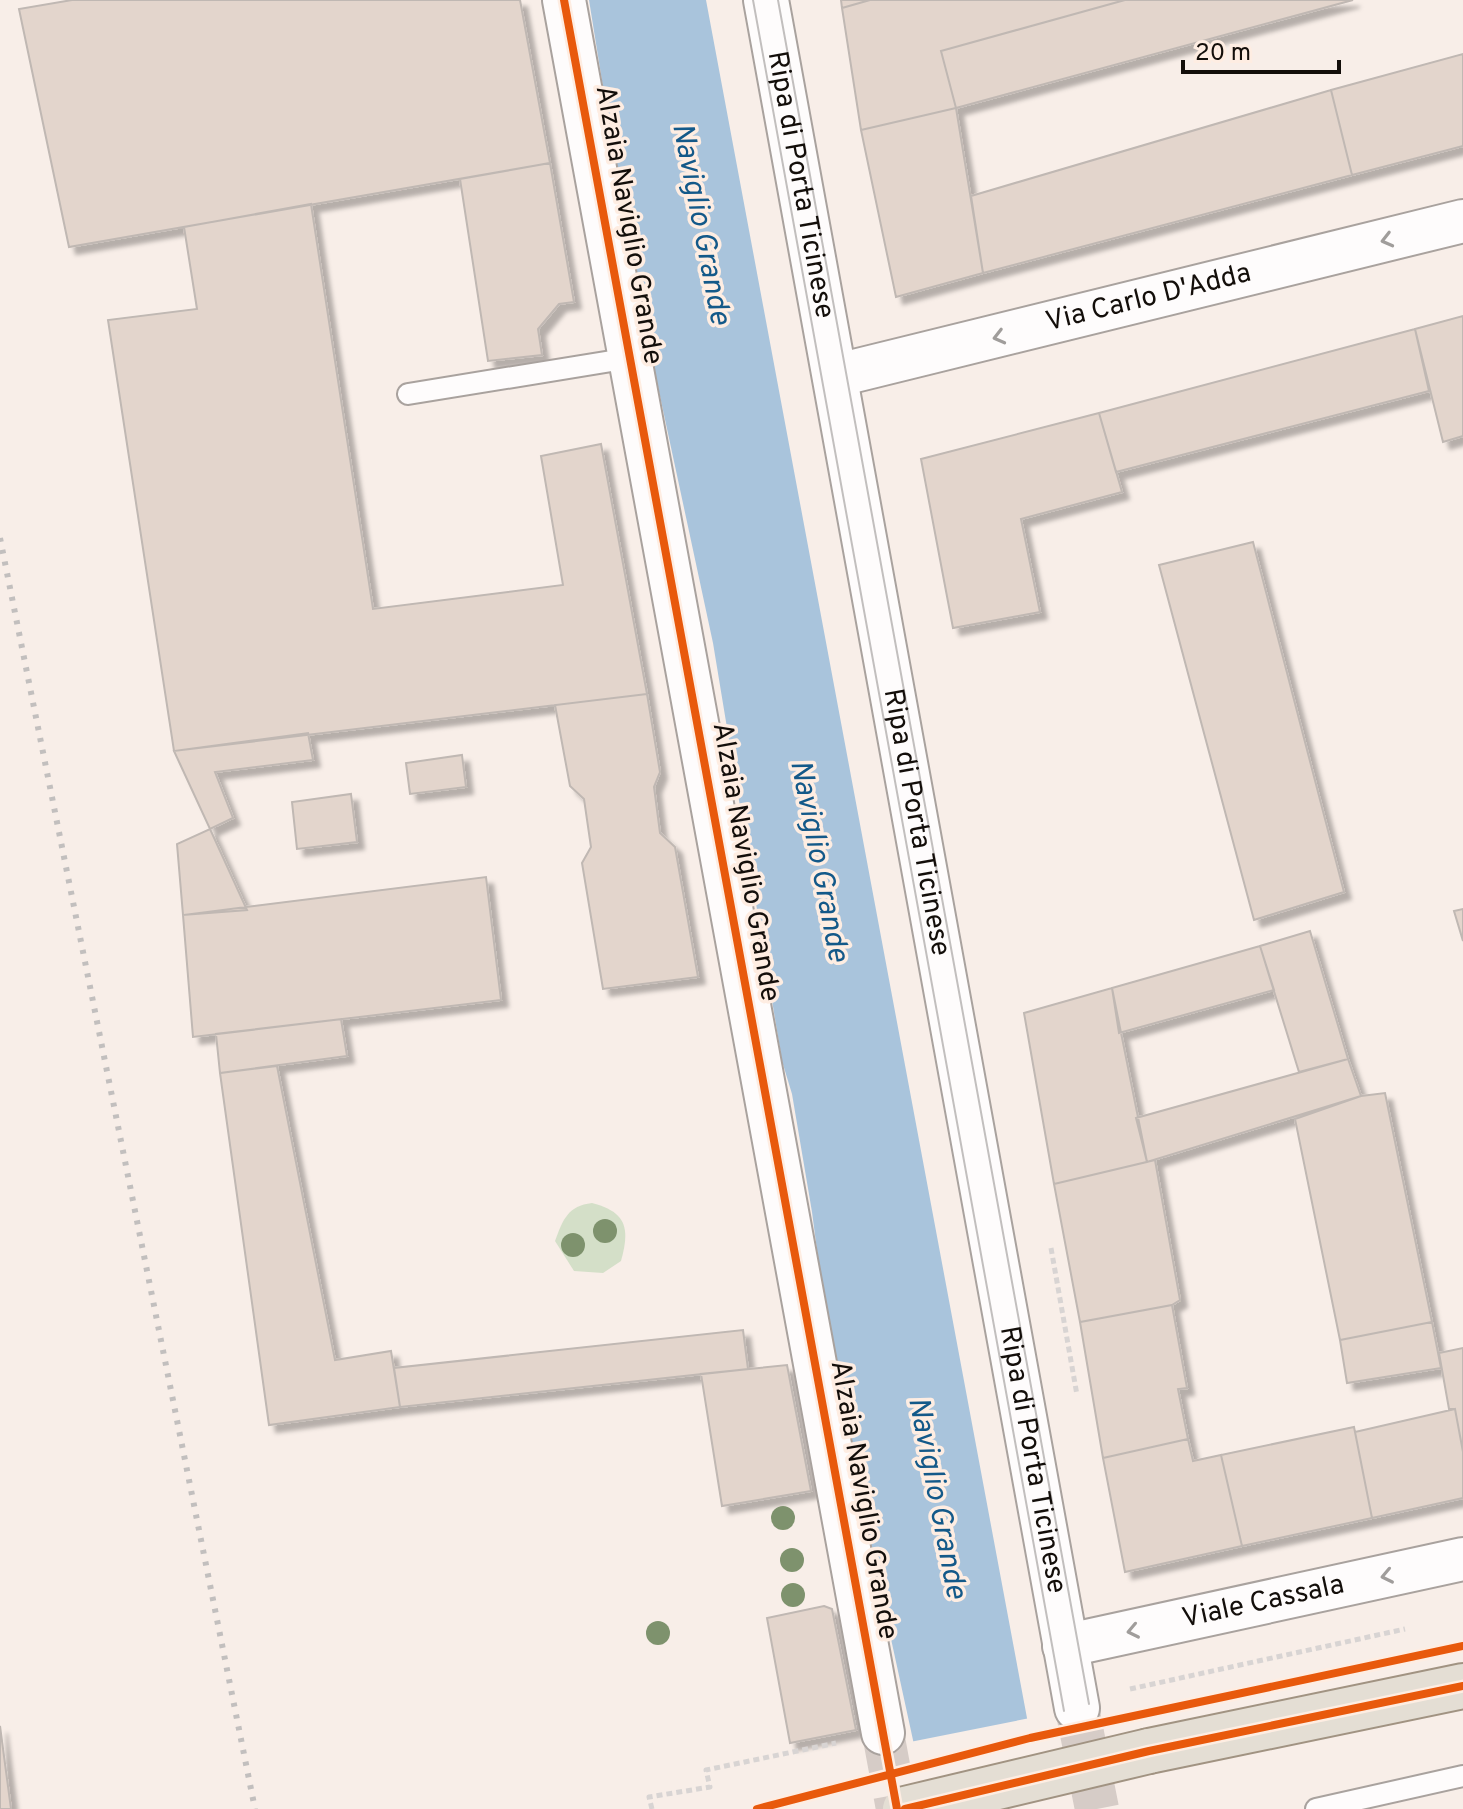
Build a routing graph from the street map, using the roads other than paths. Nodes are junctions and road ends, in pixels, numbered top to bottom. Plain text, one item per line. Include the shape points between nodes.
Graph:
1 (564, 0) edge
2 (766, 0) edge
3 (1463, 221) edge
4 (630, 358) junction
5 (834, 376) junction
6 (408, 394) dead end
7 (1463, 1559) edge
8 (1064, 1646) junction
9 (1463, 1686) edge
10 (1077, 1708) tunnel mouth
11 (883, 1733) tunnel mouth
12 (1463, 1776) edge
13 (905, 1809) edge
14 (1316, 1809) edge

1 - 4 street, Alzaia Naviglio Grande
2 - 5 street, Ripa di Porta Ticinese
3 -> 5 street, Via Carlo D'Adda
4 - 6 lane
4 - 11 street, Alzaia Naviglio Grande
5 - 8 street, Ripa di Porta Ticinese
7 -> 8 street, Viale Cassala
8 - 10 street, Ripa di Porta Ticinese
9 - 13 main road, bridge via 1149,1751
12 - 14 lane

